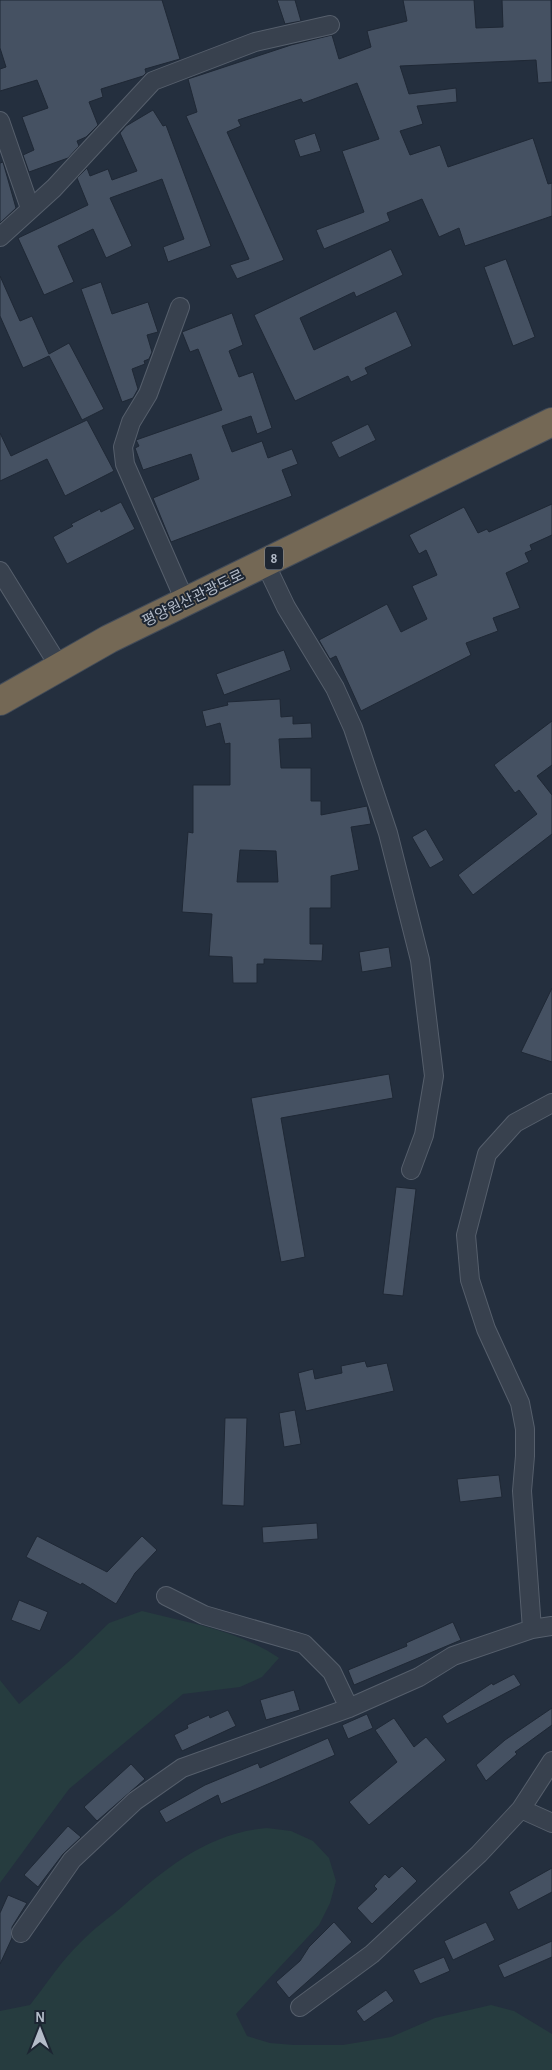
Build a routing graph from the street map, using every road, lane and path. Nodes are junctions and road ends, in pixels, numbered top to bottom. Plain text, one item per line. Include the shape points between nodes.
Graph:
1 (330, 26) dead end
2 (0, 121) edge
3 (30, 208) junction
4 (0, 237) edge
5 (180, 307) dead end
6 (552, 422) edge
7 (265, 563) junction
8 (0, 572) edge
9 (185, 601) junction
10 (59, 666) junction
11 (0, 701) edge
12 (552, 1103) edge
13 (411, 1170) dead end
14 (166, 1596) dead end
15 (552, 1626) edge
16 (532, 1629) junction
17 (349, 1708) junction
18 (552, 1761) edge
19 (521, 1809) junction
20 (552, 1823) edge
21 (21, 1933) dead end
22 (300, 2007) dead end

1 - 3 street via 255,42 153,81 54,188
2 - 3 street
3 - 4 street
5 - 9 street via 148,394 131,422 122,446 125,464
6 - 7 highway, 평양원산관광도로 / 8
7 - 9 highway, 평양원산관광도로 / 8
7 - 13 street via 286,607 335,688 353,728 388,833 413,932 426,1002 434,1076 424,1135
8 - 10 street
9 - 10 highway, 평양원산관광도로 / 8
10 - 11 highway, 평양원산관광도로 / 8
12 - 16 street via 516,1123 487,1154 466,1235 470,1280 486,1329 520,1403 525,1456 522,1491
14 - 17 street via 204,1616 304,1644 332,1672
15 - 16 street
16 - 17 street via 453,1656 419,1677
17 - 21 street via 182,1768 135,1801 72,1860
18 - 19 street
19 - 20 street
19 - 22 street via 479,1854 372,1954

